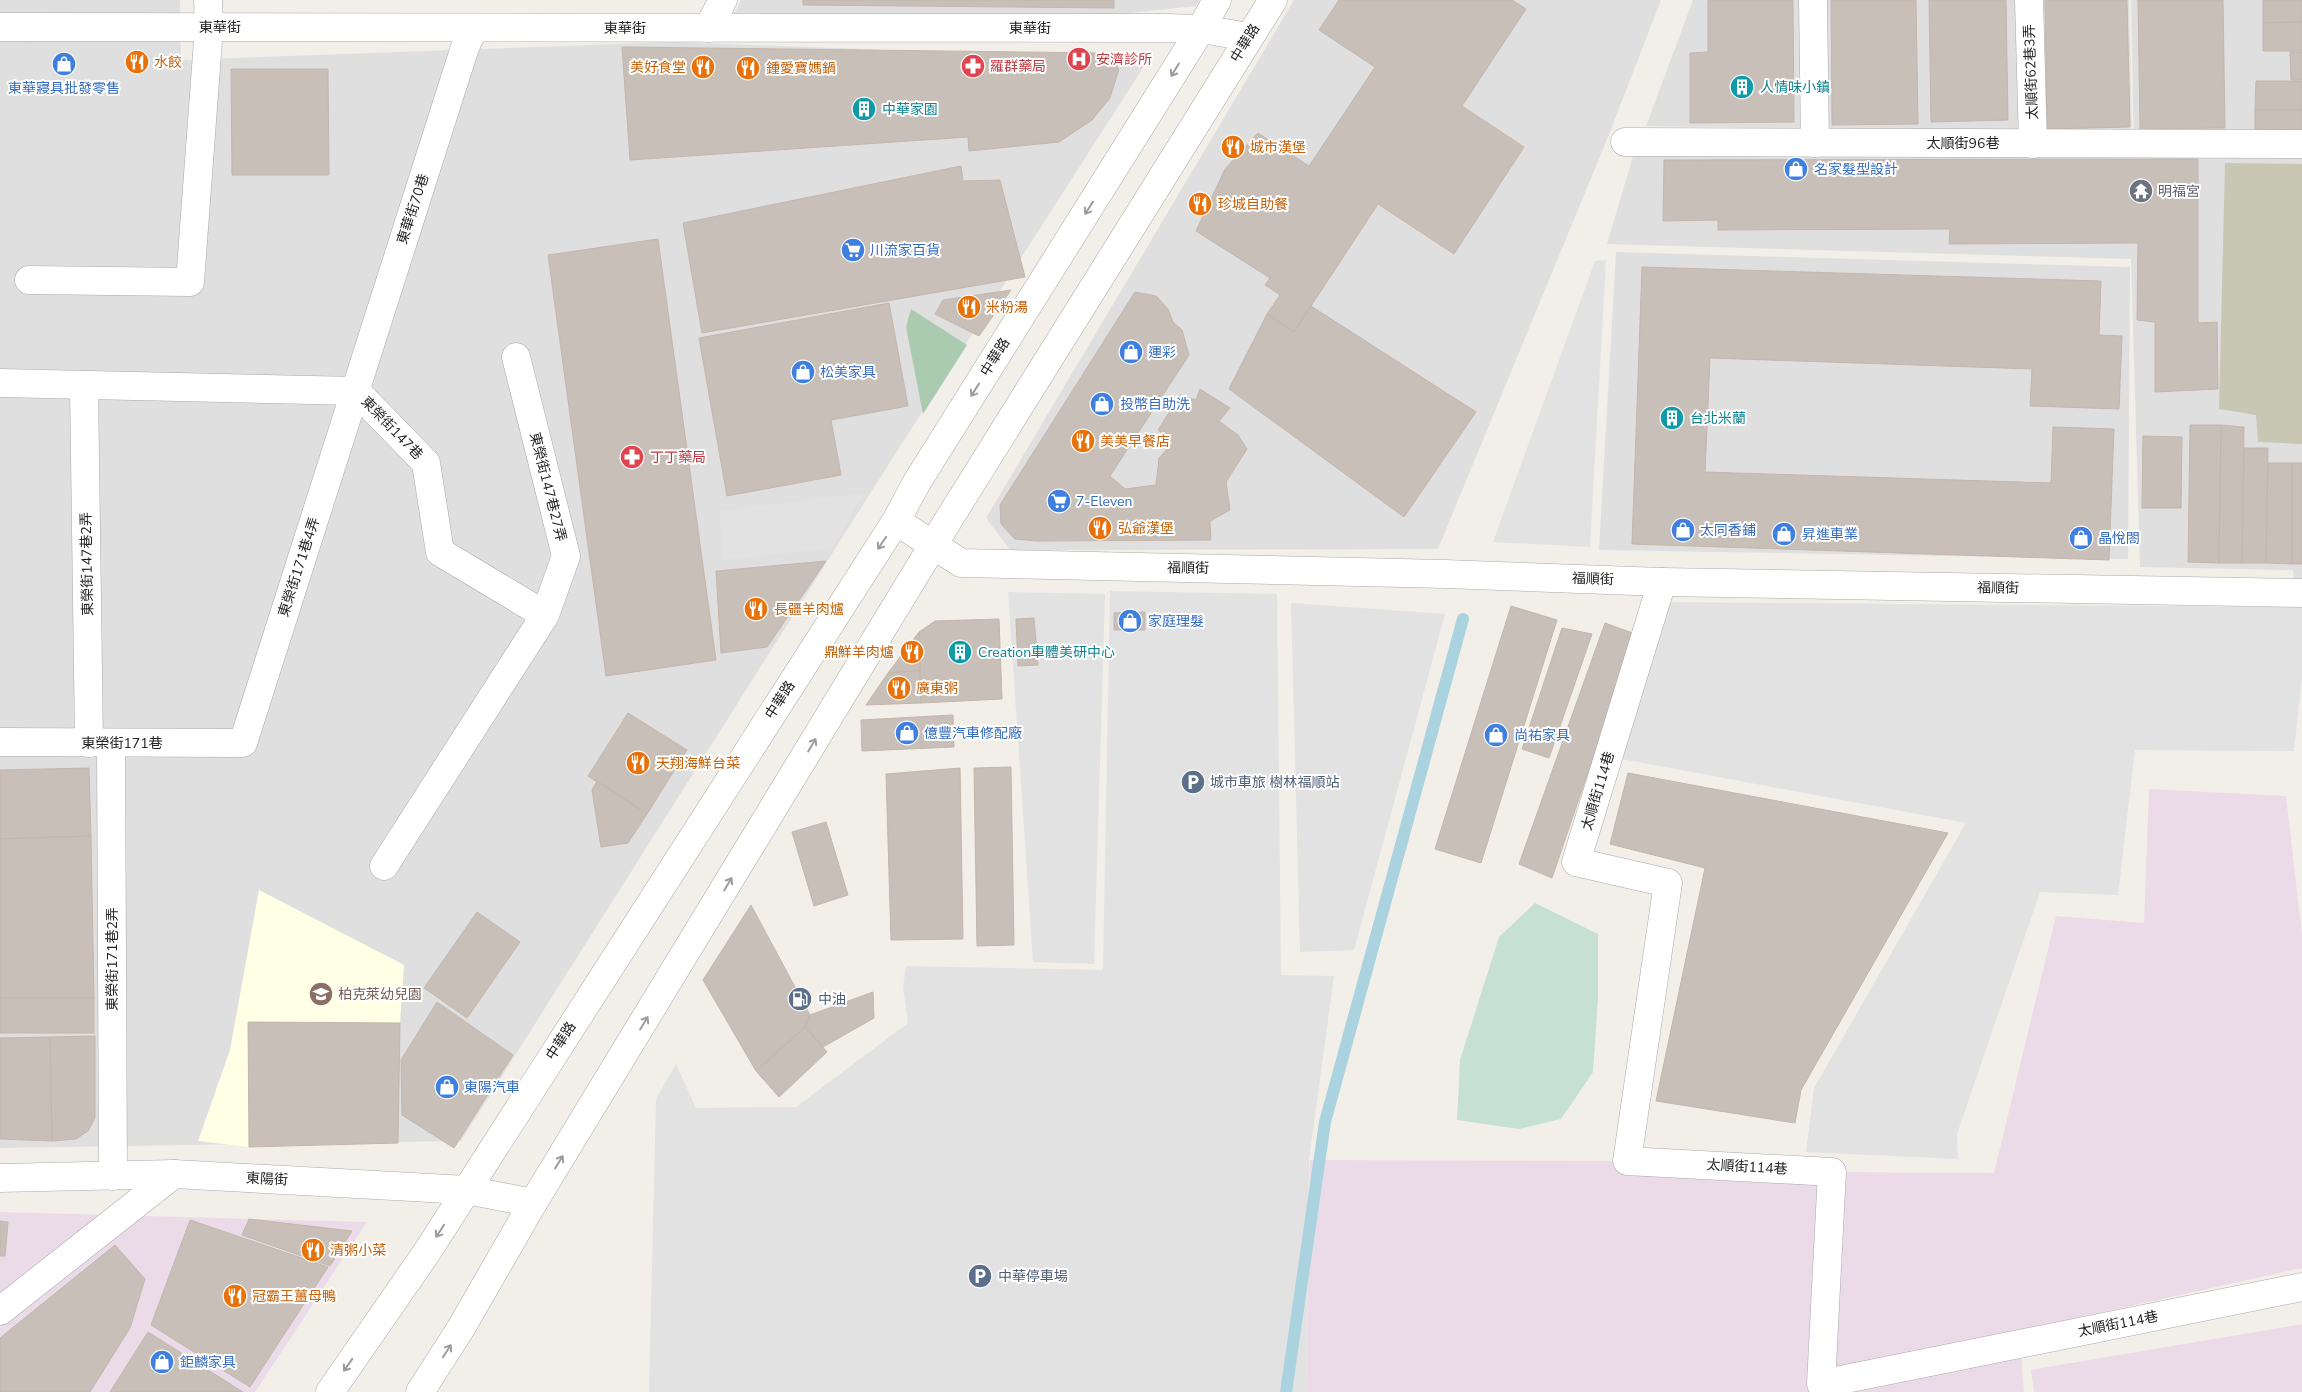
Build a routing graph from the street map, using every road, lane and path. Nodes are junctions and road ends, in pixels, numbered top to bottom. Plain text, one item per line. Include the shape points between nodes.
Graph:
1 (208, 0) edge
2 (723, 0) edge
3 (1217, 0) edge
4 (1273, 0) edge
5 (1813, 0) edge
6 (2029, 0) edge
7 (0, 27) edge
8 (209, 27) junction
9 (474, 28) junction
10 (708, 28) junction
11 (1202, 29) junction
12 (1248, 37) junction
13 (1625, 142) dead end
14 (1814, 143) junction
15 (2033, 144) junction
16 (2302, 144) edge
17 (29, 280) dead end
18 (516, 357) dead end
19 (0, 383) edge
20 (84, 385) junction
21 (356, 391) junction
22 (896, 521) junction
23 (934, 545) junction
24 (1662, 582) junction
25 (2302, 593) edge
26 (545, 615) junction
27 (0, 742) edge
28 (100, 743) junction
29 (243, 743) joint
30 (384, 866) dead end
31 (174, 1174) junction
32 (113, 1176) junction
33 (0, 1178) edge
34 (467, 1190) junction
35 (533, 1203) junction
36 (2302, 1287) edge
37 (0, 1311) edge
38 (1821, 1388) edge
39 (330, 1392) edge
40 (420, 1392) edge

1 - 8 street
2 - 10 street
3 - 11 street, 中華路
4 - 12 street, 中華路
5 - 14 street
6 - 15 street, 太順街62巷3弄
7 - 8 street, 東華街
8 - 9 street, 東華街
8 - 17 street via 190,282
9 - 10 street, 東華街
9 - 21 street, 東華街70巷 via 465,46
10 - 11 street, 東華街
11 - 12 street, 東華街
11 -> 22 street, 中華路 via 917,482
12 - 23 street, 中華路
13 - 14 street, 太順街96巷
14 - 15 street, 太順街96巷
15 - 16 street, 太順街96巷
18 - 26 street, 東榮街147巷27弄 via 566,556
19 - 20 street, 東榮街147巷
20 - 21 street, 東榮街147巷
20 - 28 street, 東榮街147巷2弄
21 - 26 street, 東榮街147巷 via 426,463 440,552
21 - 29 street, 東榮街171巷4弄
22 - 23 street, 福順街
22 -> 34 street, 中華路
23 - 24 street, 福順街 via 961,563
35 -> 23 street, 中華路
24 - 25 street, 福順街
24 - 38 street, 太順街114巷 via 1576,862 1668,883 1627,1161 1832,1172
26 - 30 street
27 - 28 street, 東榮街171巷
28 - 29 street, 東榮街171巷
28 - 32 street, 東榮街171巷2弄
31 - 32 street, 東陽街
31 - 34 street, 東陽街
31 - 37 street
32 - 33 street, 東陽街
34 - 35 street, 東陽街
34 -> 39 street, 中華路
40 -> 35 street, 中華路
36 - 38 street, 太順街114巷

